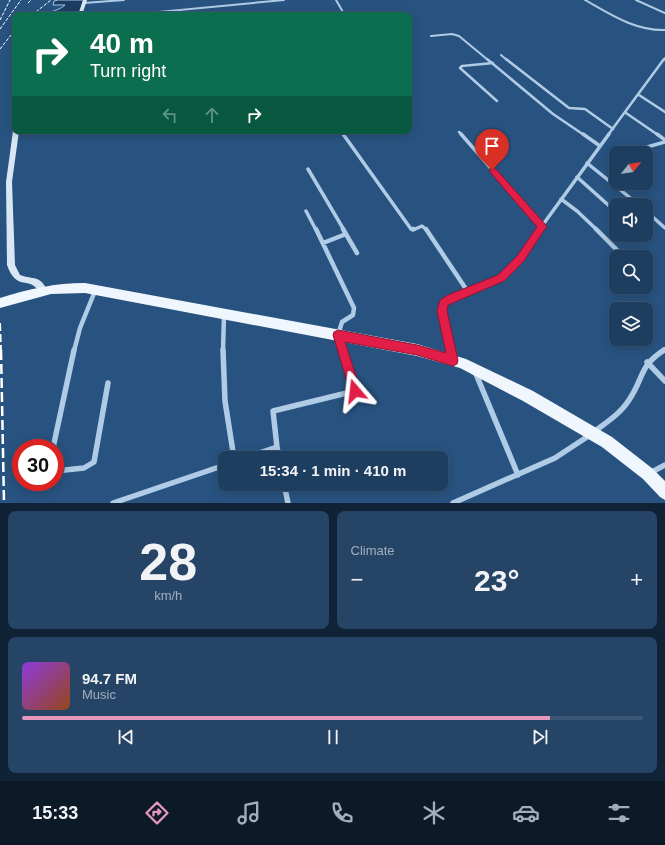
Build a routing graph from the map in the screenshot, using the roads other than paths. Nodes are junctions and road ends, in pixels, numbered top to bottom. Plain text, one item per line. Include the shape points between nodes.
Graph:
1 (124, 0) edge
2 (284, 0) edge
3 (336, 0) edge
4 (586, 0) edge
5 (636, 0) edge
6 (85, 1) edge
7 (81, 12) edge
8 (158, 12) edge
9 (343, 12) dead end
10 (665, 13) edge
11 (665, 30) edge
12 (431, 36) dead end
13 (501, 55) dead end
14 (665, 58) edge
15 (493, 63) junction
16 (639, 95) junction
17 (497, 101) dead end
18 (665, 112) edge
19 (626, 113) junction
20 (614, 129) junction
21 (459, 132) dead end
22 (16, 134) edge
23 (343, 134) edge
24 (665, 141) edge
25 (600, 146) junction
26 (649, 146) edge
27 (587, 163) junction
28 (308, 169) dead end
29 (577, 178) junction
30 (630, 198) edge
31 (561, 199) junction
32 (609, 206) edge
33 (306, 211) dead end
34 (653, 218) edge
35 (542, 227) junction
36 (665, 228) edge
37 (346, 234) junction
38 (323, 243) junction
39 (617, 250) edge
40 (358, 253) dead end
41 (43, 290) junction
42 (95, 290) junction
43 (468, 292) junction
44 (0, 303) edge
45 (224, 315) junction
46 (338, 335) junction
47 (665, 350) edge
48 (453, 360) junction
49 (648, 362) junction
50 (475, 370) junction
51 (665, 381) edge
52 (108, 384) dead end
53 (592, 433) junction
54 (55, 439) edge
55 (277, 447) junction
56 (233, 451) edge
57 (265, 451) edge
58 (278, 451) edge
59 (665, 465) edge
60 (218, 467) edge
61 (64, 470) edge
62 (648, 474) junction
63 (518, 475) junction
64 (285, 491) edge
65 (665, 492) edge
66 (113, 503) edge
67 (288, 503) edge
68 (453, 503) edge

1 - 6 street
2 - 8 street
3 - 9 street
4 - 11 street via 609,14 639,26 651,30
5 - 10 street
6 - 7 street
12 - 15 street via 458,35
13 - 20 street via 569,108 584,108
14 - 16 street
15 - 17 street via 460,68
15 - 25 street via 553,114
16 - 18 street
16 - 19 street
19 - 20 street
19 - 24 street
20 - 25 street
21 - 35 street
22 - 41 street via 8,182 12,265 18,279 36,281 41,284
23 - 43 street via 411,229 422,226 425,228
24 - 26 street
25 - 27 street
27 - 29 street
27 - 30 street
28 - 37 street
29 - 31 street
29 - 32 street
31 - 35 street
31 - 39 street
33 - 38 street
34 - 36 street
35 - 43 street via 520,259 505,275 495,282
37 - 38 street
37 - 40 street
38 - 46 street via 354,311 353,315 342,322
41 - 42 main road via 64,287
41 - 44 main road
42 - 45 main road
42 - 54 street via 78,335
43 - 48 street via 447,300 442,306
45 - 46 main road
45 - 56 street via 222,382
46 - 48 main road via 417,350
46 - 55 street via 355,391 273,411
47 - 49 street
48 - 50 main road
49 - 51 street
49 - 53 street via 624,407
50 - 53 main road via 528,396
50 - 63 street
52 - 61 street via 94,462 84,468
53 - 62 main road
53 - 63 street via 568,451
55 - 57 street
55 - 58 street
59 - 62 street
60 - 66 street
62 - 65 main road
63 - 68 street
64 - 67 street

